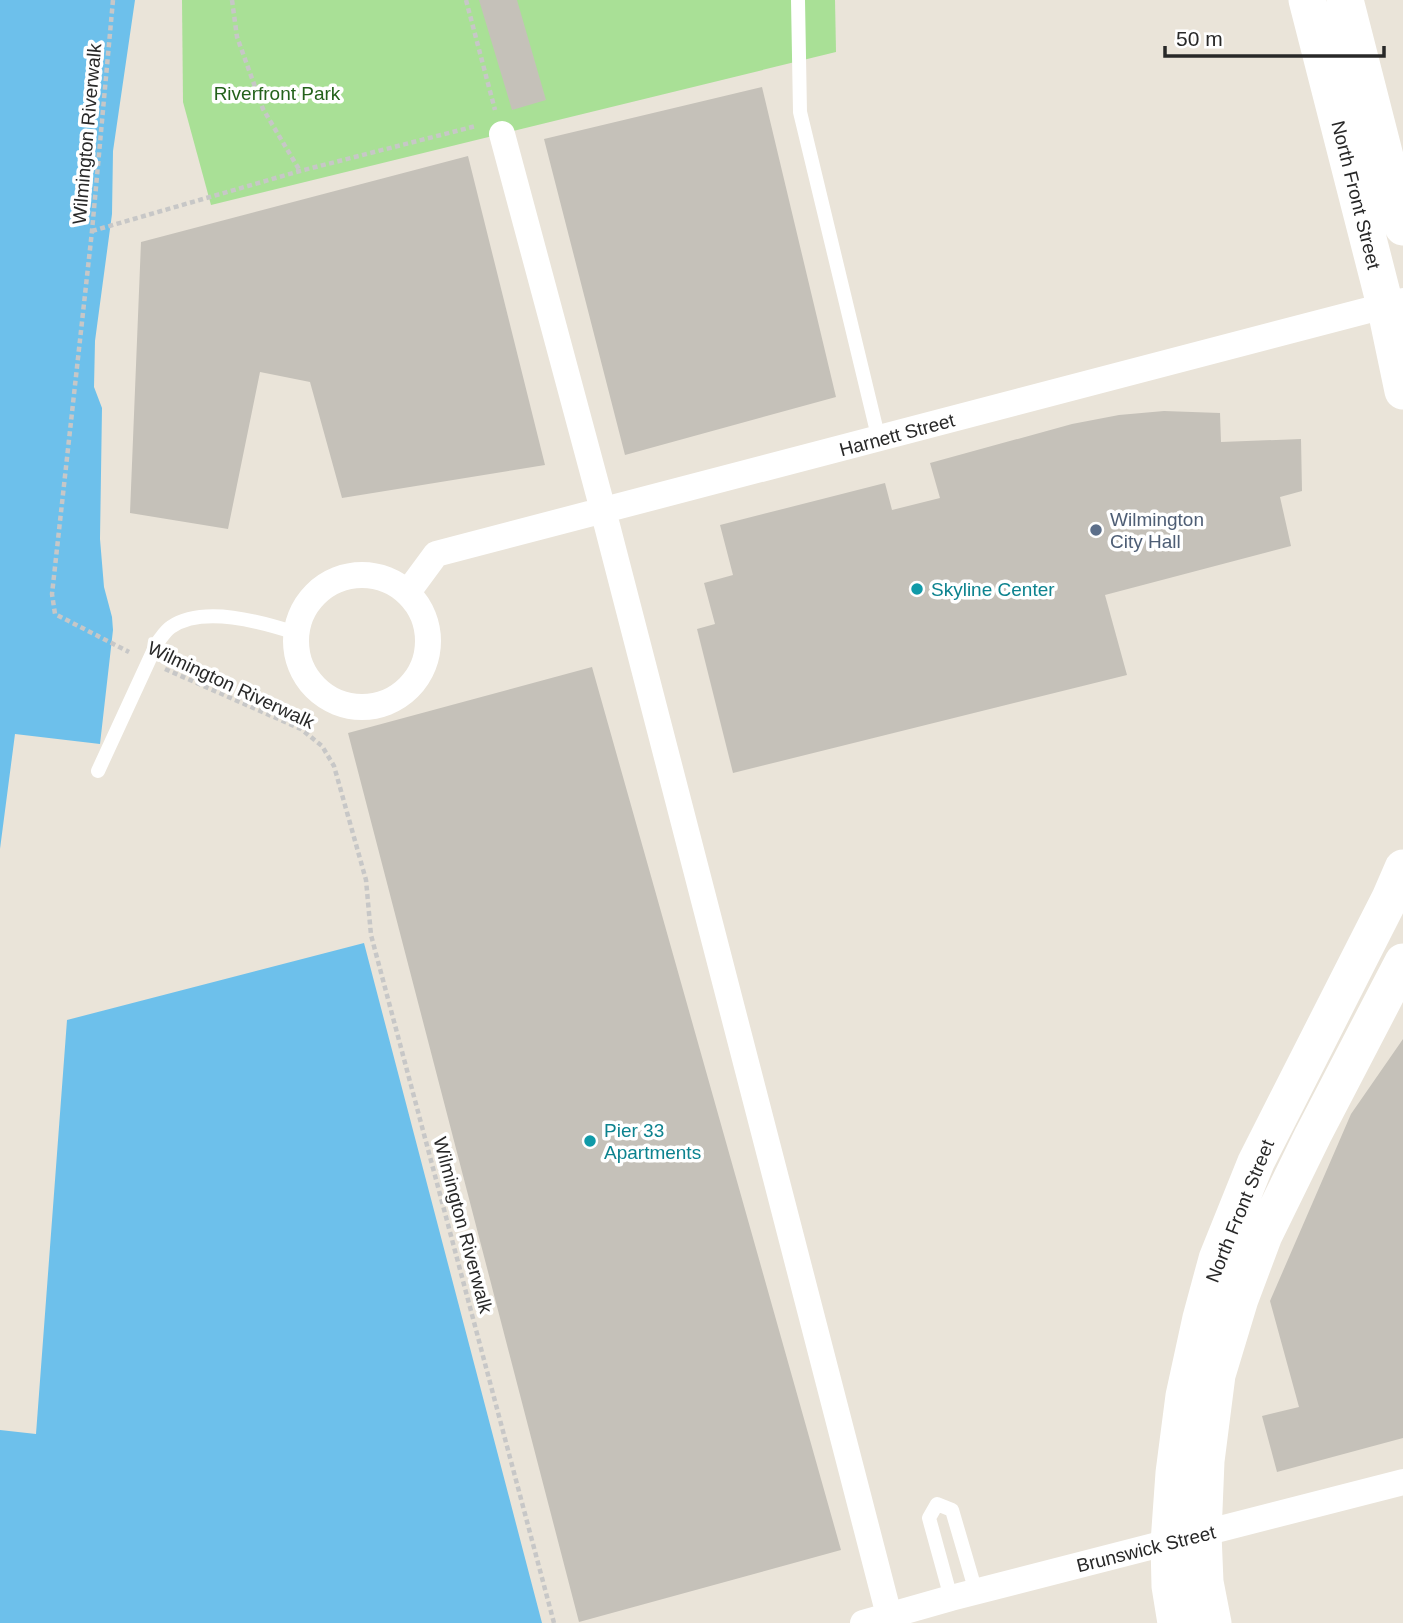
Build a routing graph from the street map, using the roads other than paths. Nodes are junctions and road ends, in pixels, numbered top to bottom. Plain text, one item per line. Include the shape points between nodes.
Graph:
1 (798, 0) edge
2 (1307, 0) edge
3 (1345, 0) edge
4 (500, 127) road end
5 (1403, 227) edge
6 (1394, 303) edge
7 (1403, 391) edge
8 (879, 440) junction
9 (603, 510) junction
10 (408, 592) junction
11 (296, 633) junction
12 (98, 771) dead end
13 (1403, 868) edge
14 (1403, 962) edge
15 (1403, 1482) edge
16 (1186, 1539) junction
17 (964, 1595) junction
18 (890, 1619) edge
19 (863, 1623) edge
20 (1175, 1623) edge
21 (1213, 1623) edge

1 - 8 lane via 800,112
2 - 6 main road, North Front Street
3 - 5 main road, North Front Street
4 - 9 street
6 - 7 main road, North Front Street
6 - 8 street, Harnett Street
8 - 9 street, Harnett Street
9 - 10 street, Harnett Street via 436,554
9 - 18 street
10 - 11 street via 374,576 337,579 309,601
10 - 11 street via 421,610 428,632 427,654 412,684 385,704 362,708 340,704 320,693 305,677 297,656
11 - 12 lane via 263,622 221,617 191,618 170,627 157,643
13 - 16 main road, North Front Street via 1256,1162 1217,1259 1184,1396 1174,1473
14 - 16 main road, North Front Street via 1264,1235 1217,1375 1206,1461
15 - 16 street, Brunswick Street
16 - 17 street, Brunswick Street
16 - 20 main road, North Front Street via 1170,1586
16 - 21 main road, North Front Street via 1205,1582
17 - 17 lane via 952,1510 937,1504 929,1518
17 - 18 street, Brunswick Street
18 - 19 street, Brunswick Street

